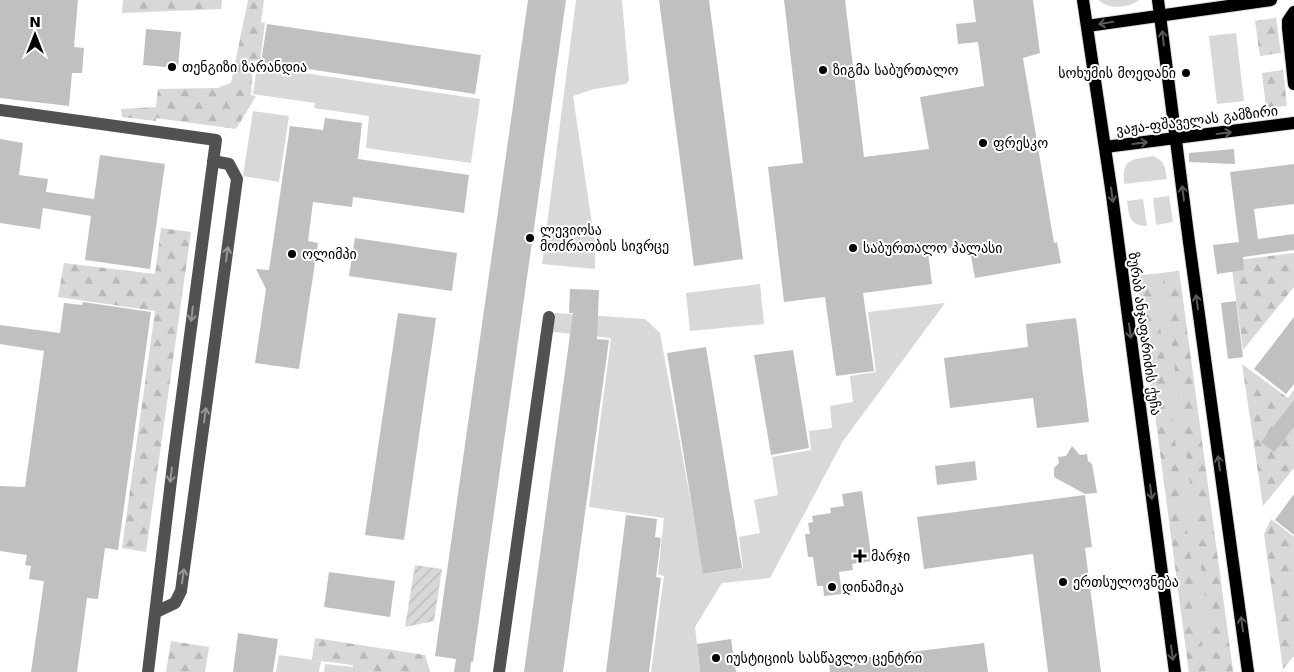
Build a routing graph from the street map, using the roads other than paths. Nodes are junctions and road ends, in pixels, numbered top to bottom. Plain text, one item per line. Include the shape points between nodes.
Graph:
1 (1083, 0) edge
2 (1158, 0) edge
3 (1271, 0) edge
4 (1294, 12) edge
5 (1160, 14) junction
6 (1087, 26) junction
7 (1294, 84) edge
8 (0, 110) edge
9 (1294, 123) edge
10 (1176, 138) junction
11 (1105, 147) junction
12 (212, 161) junction
13 (549, 317) dead end
14 (156, 612) junction
15 (148, 672) edge
16 (499, 672) edge
17 (1175, 672) edge
18 (1248, 672) edge

1 - 6 main road, ზურაბ ანჯაფარიძის ქუჩა
2 - 5 main road
3 - 5 main road
4 - 7 main road via 1288,21
5 -> 6 main road
10 -> 5 main road
6 - 11 main road, ზურაბ ანჯაფარიძის ქუჩა
8 - 12 street via 216,140
10 -> 9 main road, ვაჟა-ფშაველას გამზირი
11 -> 10 main road, ვაჟა-ფშაველას გამზირი
18 -> 10 main road
11 -> 17 main road, ზურაბ ანჯაფარიძის ქუჩა
12 -> 14 street via 156,591
14 -> 12 street via 175,602 181,591 238,179 229,164
13 - 16 street
14 - 15 street

